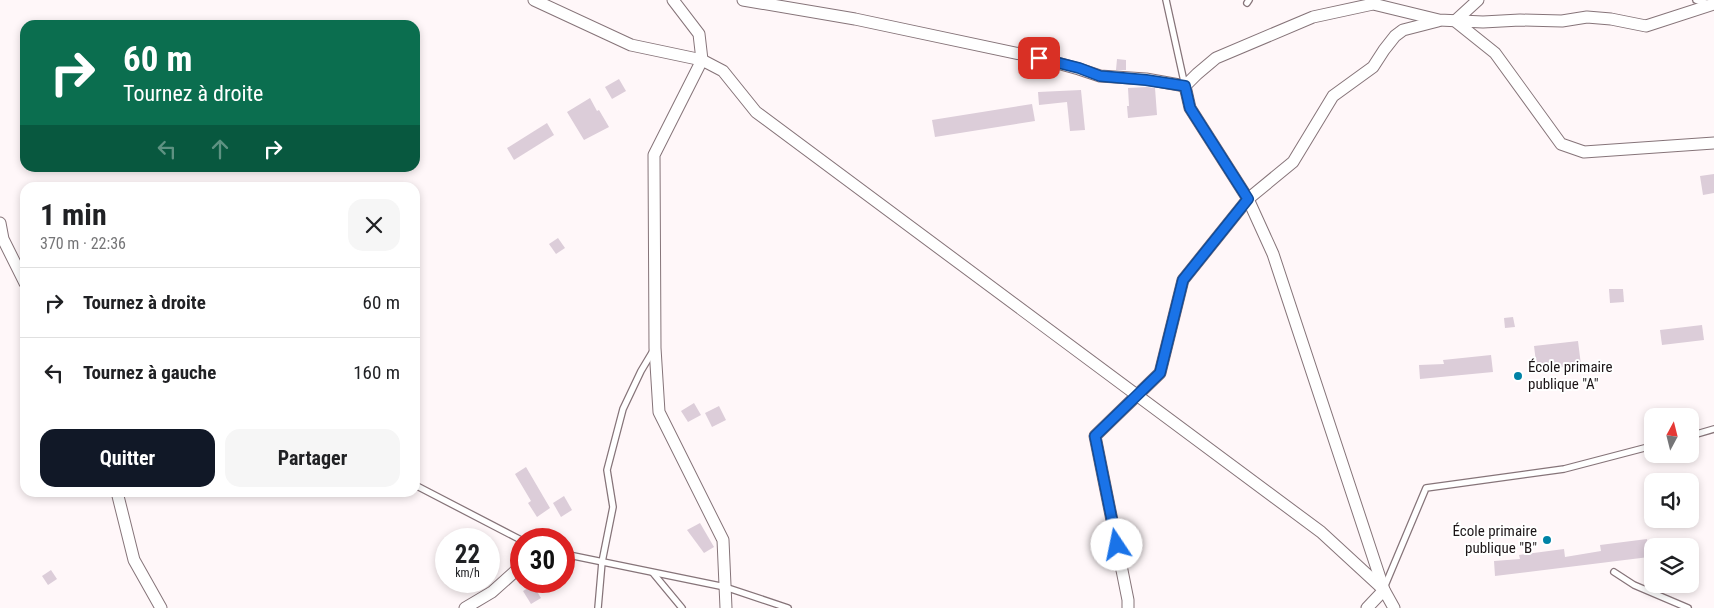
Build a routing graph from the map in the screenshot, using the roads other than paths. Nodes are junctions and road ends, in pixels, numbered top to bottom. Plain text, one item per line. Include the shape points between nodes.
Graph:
1 (534, 0) edge
2 (673, 0) edge
3 (743, 0) edge
4 (1166, 0) edge
5 (1478, 0) edge
6 (1696, 0) edge
7 (1371, 2) edge
8 (1713, 4) edge
9 (1439, 20) junction
10 (1455, 21) junction
11 (702, 60) junction
12 (1185, 86) junction
13 (1714, 143) edge
14 (1248, 199) junction
15 (0, 223) edge
16 (20, 273) edge
17 (655, 348) junction
18 (1137, 395) junction
19 (1714, 429) edge
20 (1699, 433) edge
21 (1644, 448) edge
22 (420, 487) edge
23 (118, 497) edge
24 (510, 534) edge
25 (575, 556) edge
26 (602, 562) junction
27 (653, 572) junction
28 (1614, 572) dead end
29 (510, 576) edge
30 (725, 587) junction
31 (1384, 590) junction
32 (161, 608) edge
33 (465, 608) edge
34 (598, 608) edge
35 (682, 608) edge
36 (726, 608) edge
37 (788, 608) edge
38 (1128, 608) edge
39 (1367, 608) edge
40 (1394, 608) edge
41 (1688, 608) edge

1 - 11 street via 631,45
2 - 11 street via 699,34
3 - 12 street via 864,21 1039,58 1100,76
4 - 12 lane
5 - 10 street
6 - 8 lane
7 - 9 street
7 - 12 street via 1313,17 1216,58
8 - 10 street via 1646,26 1587,17 1562,21
9 - 10 street
9 - 14 street via 1403,30 1395,36 1373,67 1333,96 1293,162
10 - 13 street via 1495,53 1562,144 1584,152
11 - 17 street via 654,155
11 - 18 street via 723,71 756,112
12 - 14 street via 1190,108
14 - 18 street via 1183,280 1160,373
14 - 31 street via 1273,254
15 - 16 street via 3,239
17 - 26 lane via 623,409 607,470 613,507
17 - 30 street via 658,412 723,540
18 - 31 street via 1321,532
18 - 38 street via 1095,436
19 - 20 lane
21 - 31 lane via 1564,469 1426,488
22 - 24 lane
23 - 32 street via 134,560
25 - 26 lane
26 - 27 lane
26 - 34 lane
27 - 30 lane
27 - 35 lane
28 - 41 lane via 1634,585
29 - 33 street via 492,592
30 - 36 street
30 - 37 lane
31 - 39 street
31 - 40 street

